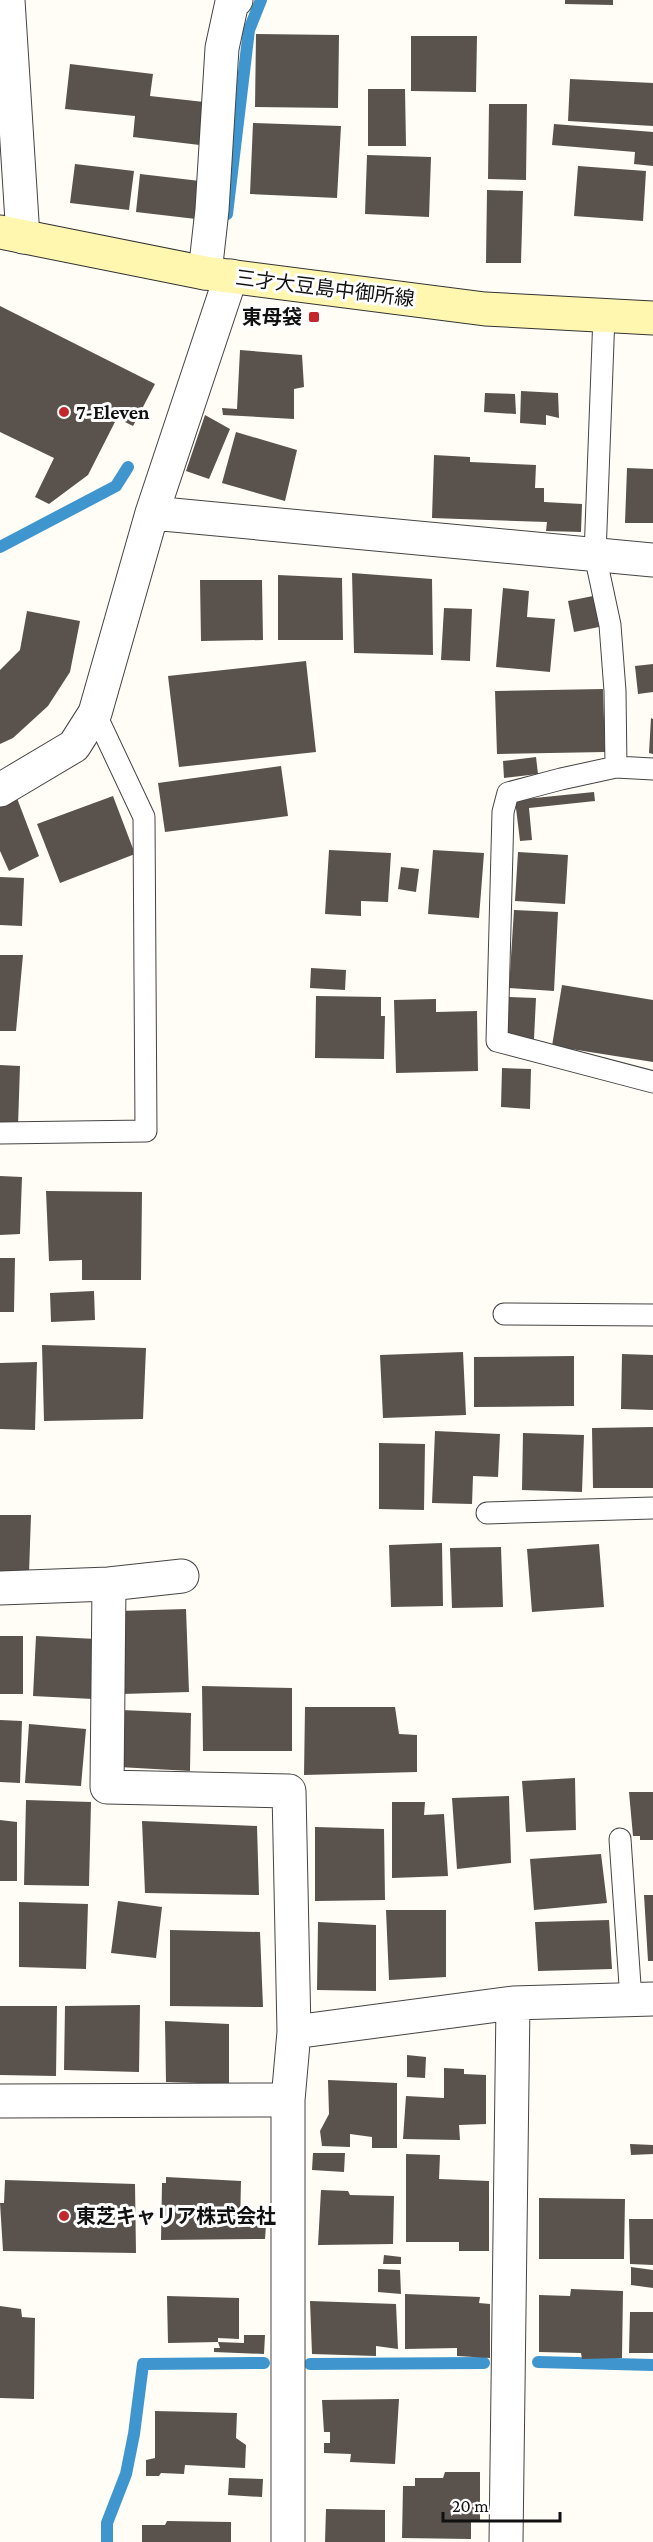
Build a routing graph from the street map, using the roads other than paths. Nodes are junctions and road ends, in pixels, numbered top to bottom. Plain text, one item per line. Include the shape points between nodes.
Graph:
1 (9, 0) edge
2 (236, 0) edge
3 (11, 234) edge
4 (218, 274) junction
5 (604, 315) junction
6 (653, 318) edge
7 (152, 513) junction
8 (595, 555) junction
9 (653, 560) edge
10 (95, 713) junction
11 (616, 767) junction
12 (653, 770) edge
13 (0, 790) edge
14 (653, 1082) edge
15 (0, 1133) edge
16 (504, 1314) dead end
17 (653, 1315) edge
18 (653, 1508) edge
19 (488, 1513) dead end
20 (182, 1576) dead end
21 (109, 1584) junction
22 (0, 1588) edge
23 (620, 1839) dead end
24 (642, 1999) edge
25 (513, 2003) junction
26 (294, 2032) junction
27 (288, 2100) junction
28 (0, 2101) edge
29 (288, 2542) edge
30 (506, 2542) edge

1 - 3 street
2 - 4 street via 222,48 212,210
3 - 4 main road, 三才大豆島中御所線
4 - 5 main road, 三才大豆島中御所線 via 485,309
4 - 7 street
5 - 6 main road, 三才大豆島中御所線
5 - 8 lane
7 - 8 street
7 - 10 street
8 - 9 street
8 - 11 lane via 610,625
10 - 13 street via 74,746
10 - 15 lane via 144,817 146,1131
11 - 12 lane
11 - 14 lane via 508,794 503,812 497,1041
16 - 17 lane
18 - 19 lane
20 - 21 street
21 - 22 street
21 - 26 street via 107,1787 290,1791
23 - 24 lane
24 - 25 street
25 - 26 street
25 - 30 street
26 - 27 street
27 - 28 street
27 - 29 street

